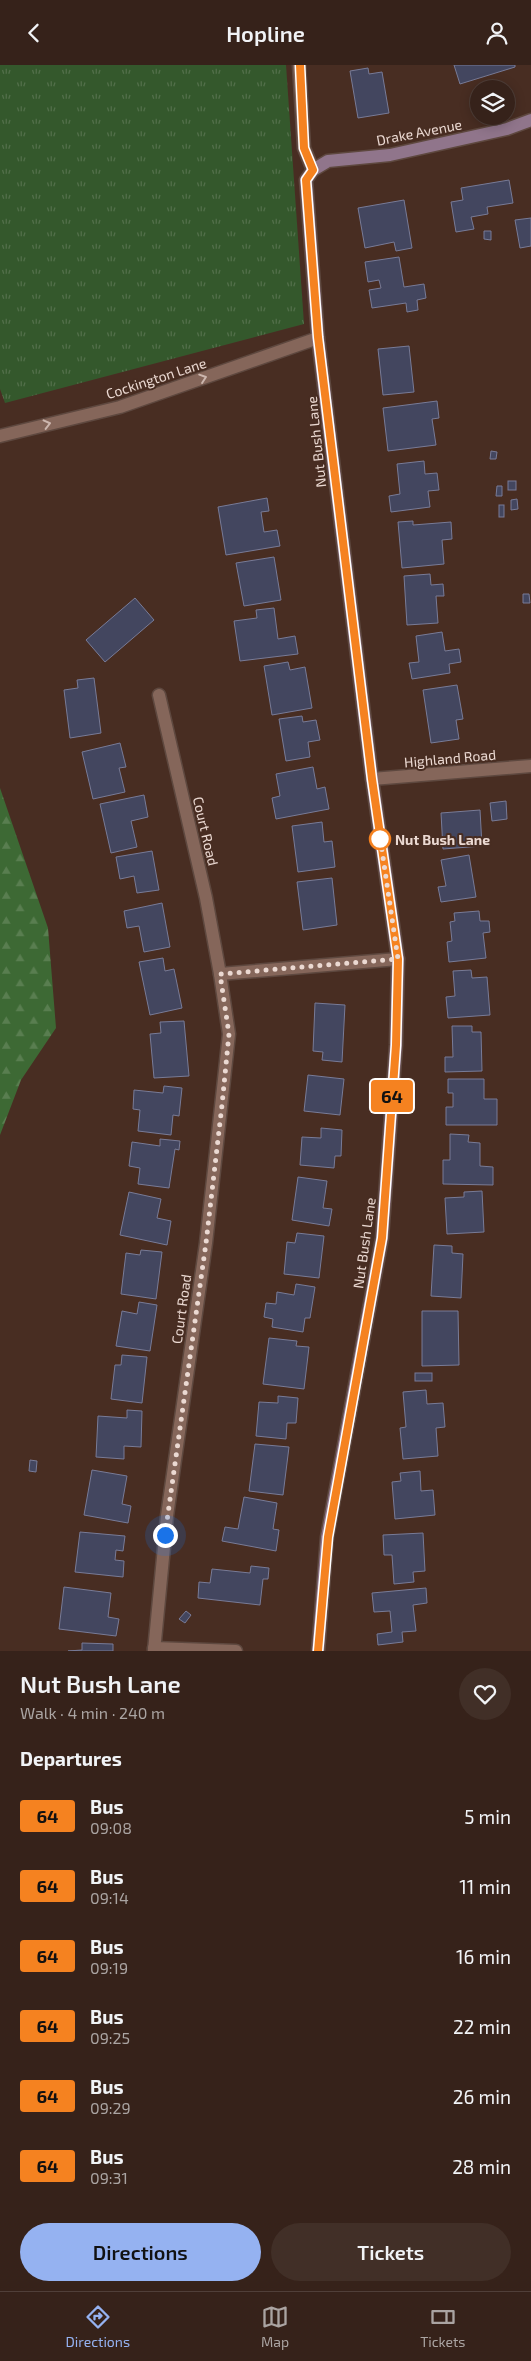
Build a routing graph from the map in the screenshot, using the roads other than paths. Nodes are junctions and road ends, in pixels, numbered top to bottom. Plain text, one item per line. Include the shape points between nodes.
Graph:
1 (300, 65) edge
2 (531, 120) edge
3 (313, 170) junction
4 (318, 337) junction
5 (0, 436) edge
6 (160, 695) dead end
7 (531, 767) edge
8 (372, 779) junction
9 (398, 959) junction
10 (220, 974) junction
11 (154, 1649) edge
12 (236, 1651) edge
13 (318, 1651) edge

1 - 3 street via 304,148
2 - 3 street, Drake Avenue via 507,129 390,155 328,161
3 - 4 street, Nut Bush Lane via 306,180
5 -> 4 street, Cockington Lane via 120,407
4 - 8 street, Nut Bush Lane
6 - 10 street, Court Road
7 - 8 street, Highland Road
8 - 9 street, Nut Bush Lane
9 - 10 street
9 - 13 street, Nut Bush Lane via 396,1045 382,1238 328,1537
10 - 11 street, Court Road via 229,1034 206,1243 167,1516
11 - 12 street, Court Road

